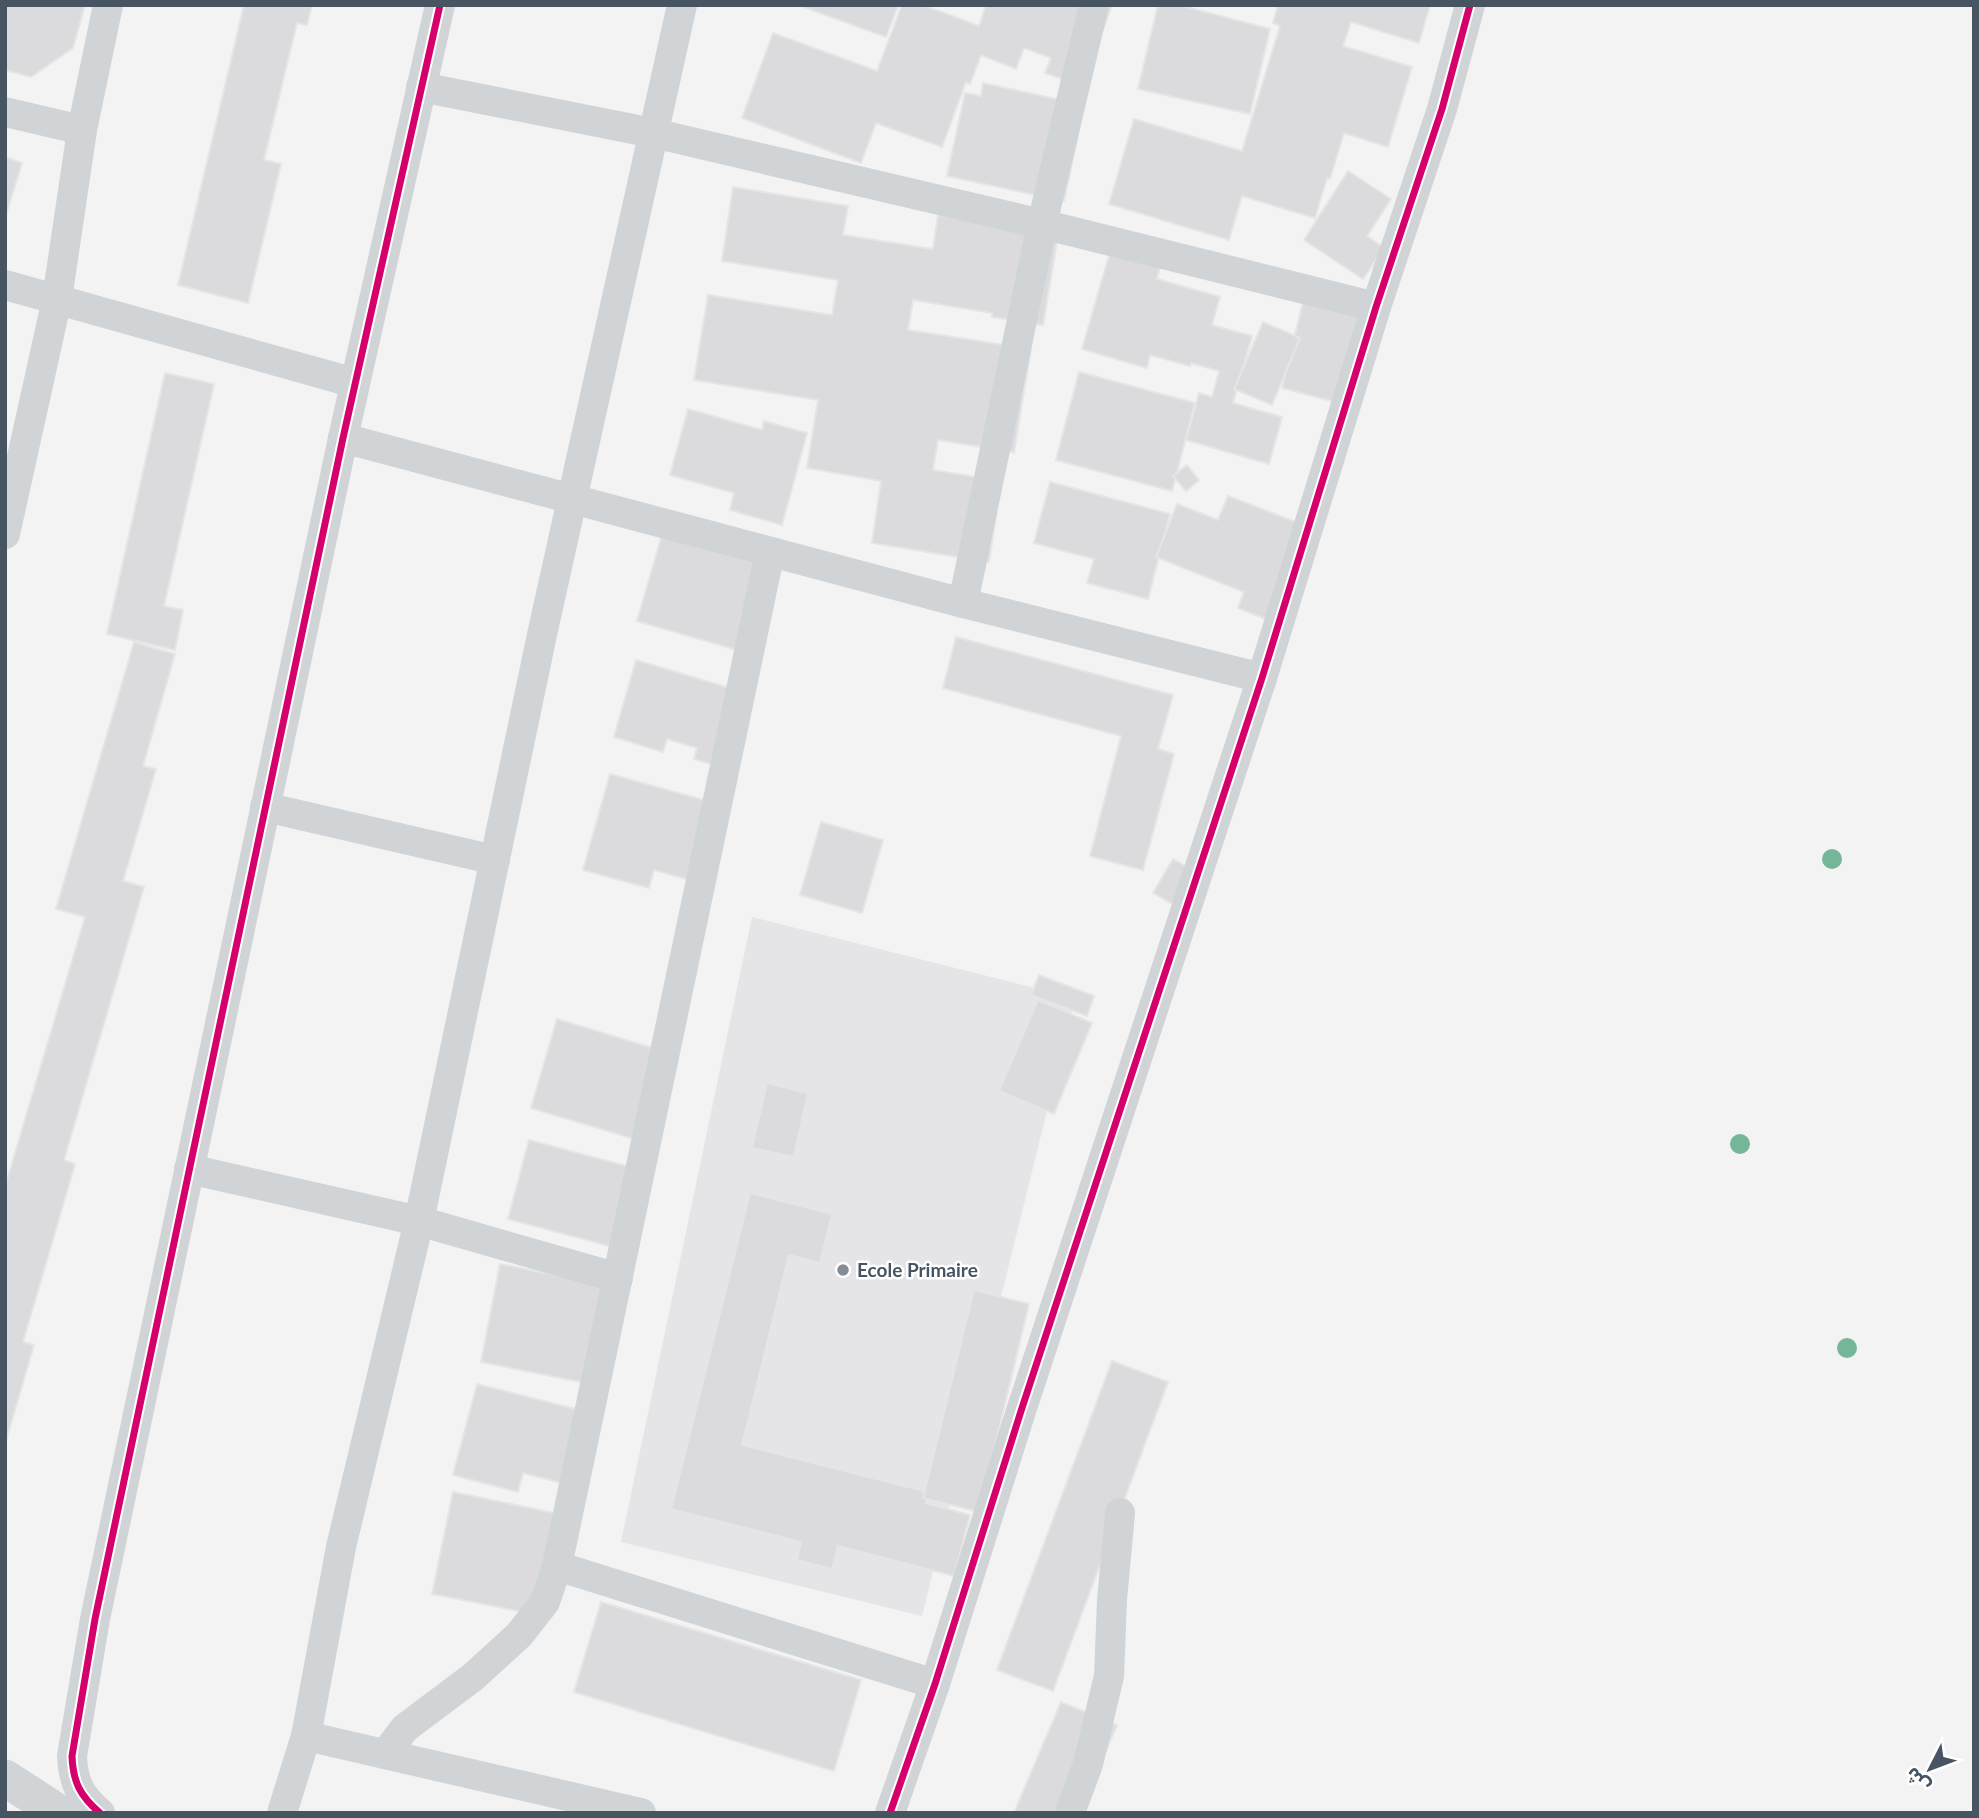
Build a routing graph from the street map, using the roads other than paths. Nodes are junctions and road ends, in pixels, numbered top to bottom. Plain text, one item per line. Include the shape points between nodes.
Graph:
1 (108, 5) edge
2 (440, 5) edge
3 (682, 5) edge
4 (1094, 5) edge
5 (1470, 5) edge
6 (421, 87) junction
7 (5, 112) edge
8 (82, 130) junction
9 (653, 133) junction
10 (1042, 224) junction
11 (5, 285) edge
12 (57, 299) junction
13 (1376, 307) junction
14 (355, 383) junction
15 (342, 438) junction
16 (573, 499) junction
17 (5, 534) edge
18 (770, 552) junction
19 (962, 603) junction
20 (1262, 678) junction
21 (265, 807) junction
22 (495, 860) junction
23 (189, 1169) junction
24 (419, 1221) junction
25 (618, 1278) junction
26 (1120, 1513) dead end
27 (557, 1566) junction
28 (935, 1684) junction
29 (306, 1736) junction
30 (384, 1754) junction
31 (5, 1778) edge
32 (59, 1813) edge
33 (100, 1813) edge
34 (282, 1813) edge
35 (641, 1813) edge
36 (890, 1813) edge
37 (1070, 1813) edge

1 - 8 street
2 - 6 street
3 - 9 street
4 - 10 street
5 - 13 street via 1442,109
6 - 9 street
6 - 14 street
7 - 8 street
8 - 12 street
9 - 10 street
9 - 16 street
10 - 13 street
10 - 19 street
11 - 12 street
12 - 14 street
12 - 17 street
13 - 20 street
14 - 15 street
15 - 16 street
15 - 21 street
16 - 18 street
16 - 22 street
18 - 19 street
18 - 25 street
19 - 20 street
20 - 28 street
21 - 22 street
21 - 23 street
22 - 24 street
23 - 24 street
23 - 33 street via 94,1619 72,1756 77,1789
24 - 25 street
24 - 29 street via 341,1547
25 - 27 street
26 - 37 street via 1110,1676 1088,1764
27 - 28 street
27 - 30 street via 545,1602 519,1635 405,1728
28 - 36 street
29 - 30 street
29 - 34 street
30 - 35 street
31 - 32 street

